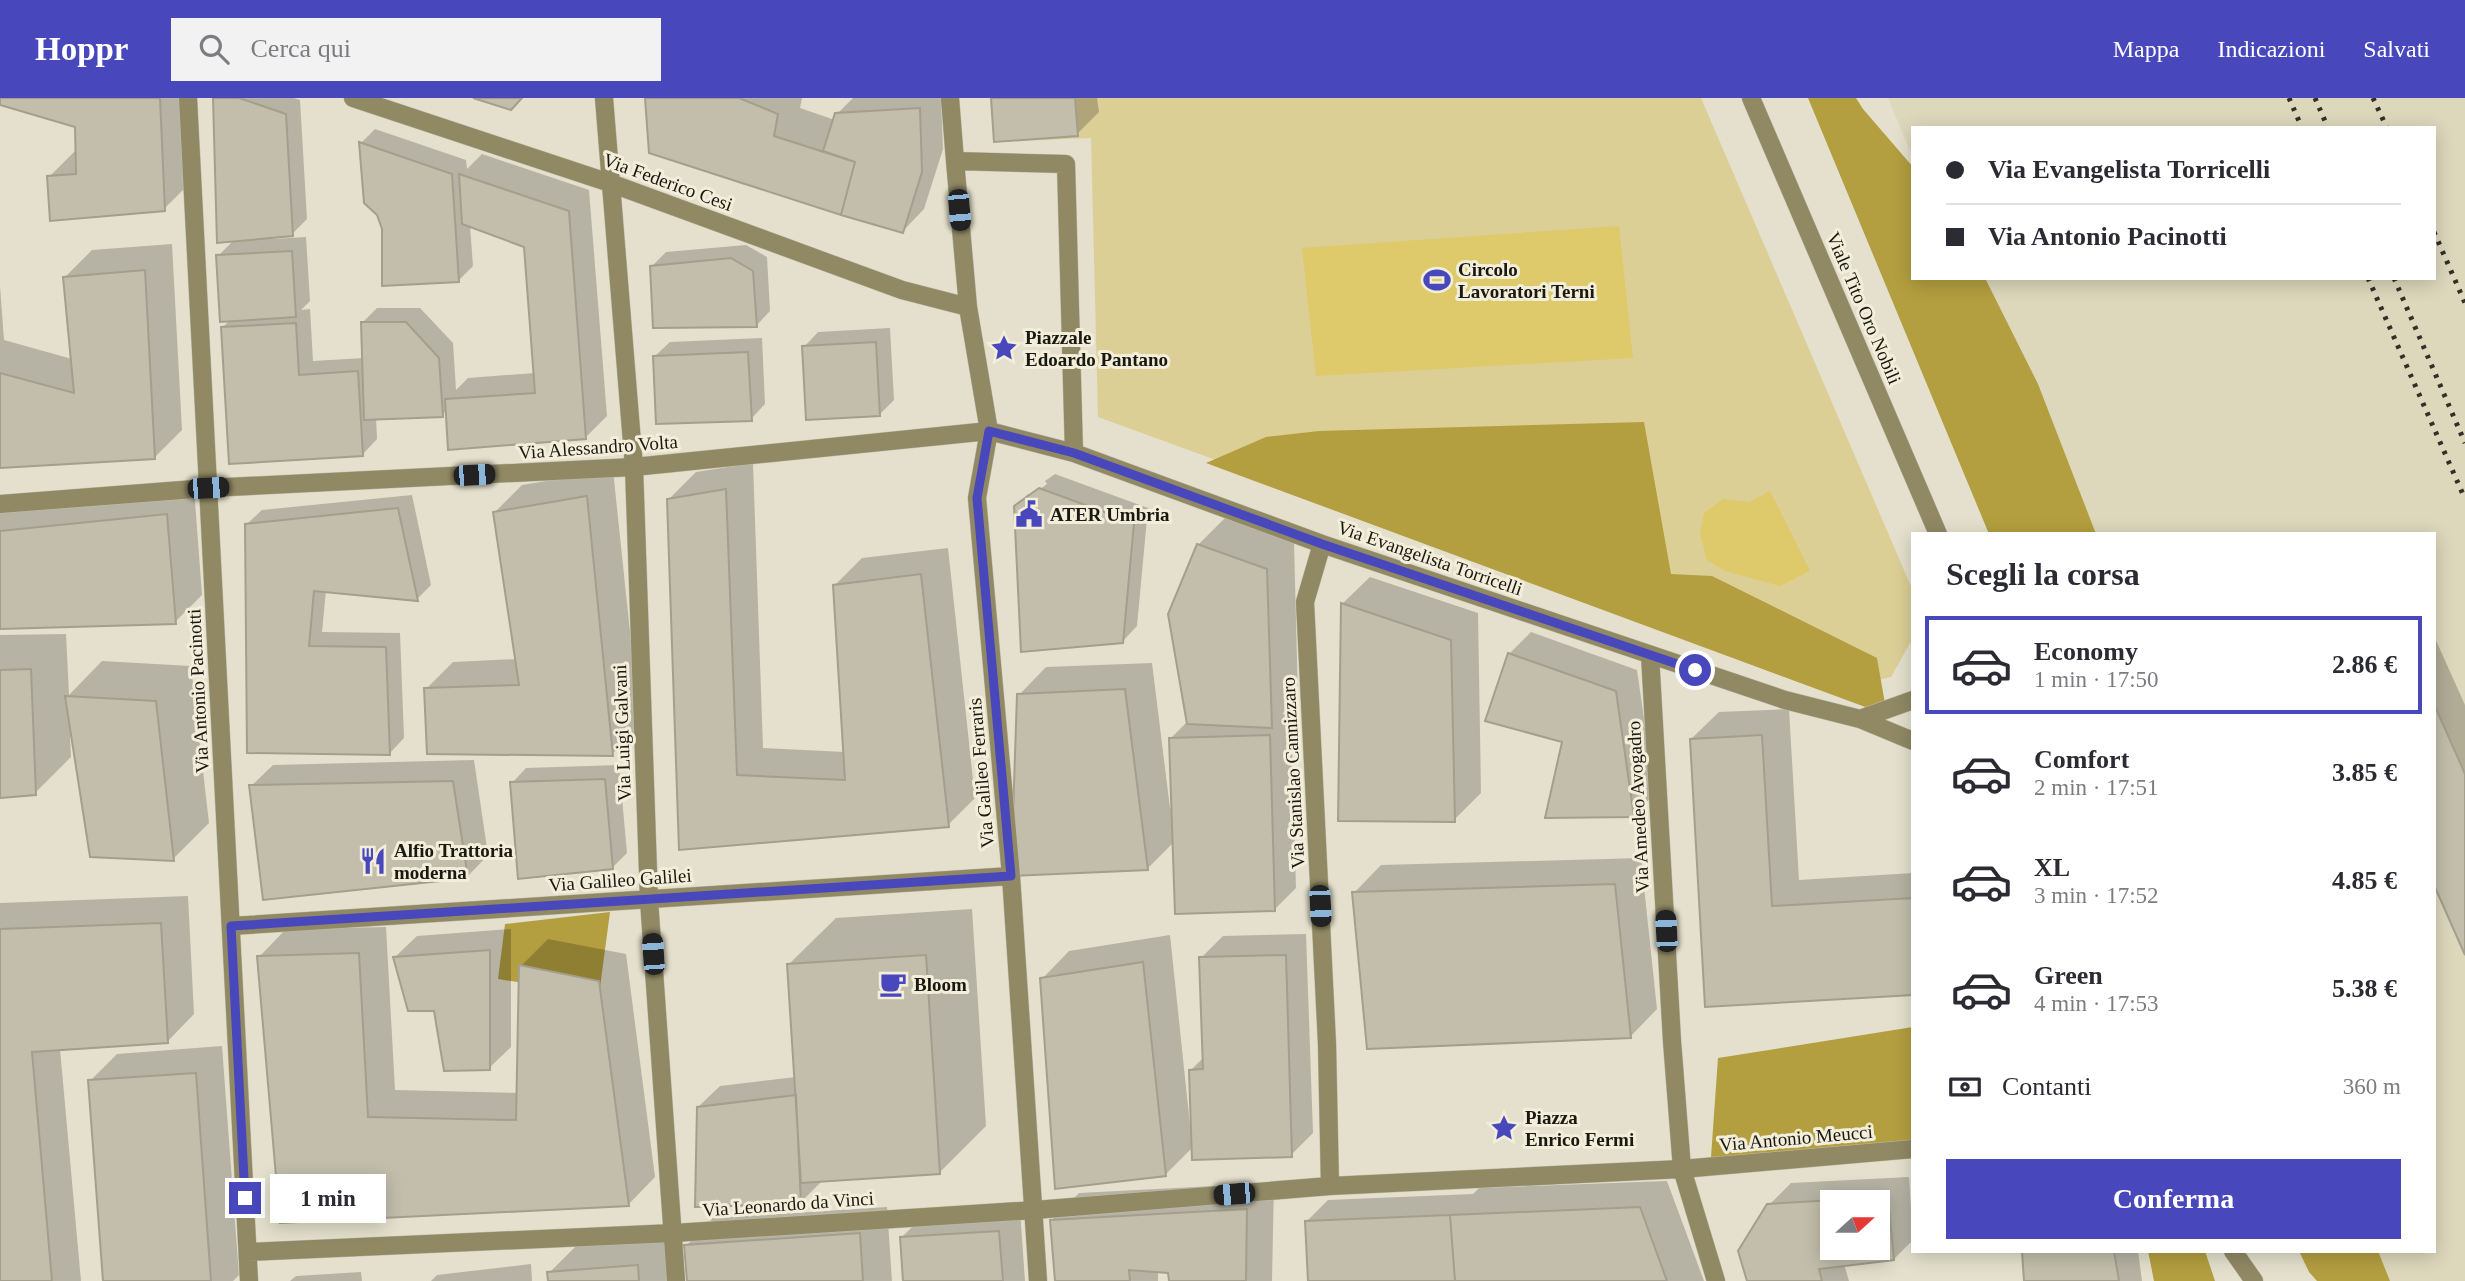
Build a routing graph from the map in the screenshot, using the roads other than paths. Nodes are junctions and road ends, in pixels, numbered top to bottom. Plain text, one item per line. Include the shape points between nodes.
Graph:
1 (188, 98) edge
2 (353, 98) edge
3 (604, 98) edge
4 (950, 98) edge
5 (1751, 98) edge
6 (955, 161) junction
7 (610, 183) junction
8 (968, 307) junction
9 (989, 431) junction
10 (1074, 453) junction
11 (634, 467) junction
12 (208, 488) junction
13 (0, 504) edge
14 (1937, 532) edge
15 (1322, 544) junction
16 (1650, 655) junction
17 (1911, 701) edge
18 (1860, 719) junction
19 (1911, 740) edge
20 (1011, 876) junction
21 (649, 900) junction
22 (231, 926) junction
23 (1911, 1150) edge
24 (1682, 1169) junction
25 (1330, 1186) junction
26 (1035, 1210) junction
27 (674, 1233) junction
28 (248, 1252) junction
29 (2234, 1253) edge
30 (2234, 1253) edge
31 (249, 1281) edge
32 (676, 1281) edge
33 (1038, 1281) edge
34 (1716, 1281) edge
35 (2243, 1281) edge
36 (2253, 1281) edge

1 - 12 street, Via Antonio Pacinotti
2 - 7 street, Via Federico Cesi
3 - 7 street, Via Luigi Galvani
4 - 6 street
5 - 14 street, Viale Tito Oro Nobili
6 - 8 street
6 - 10 street via 1066,164
7 - 8 street, Via Federico Cesi via 902,290
7 - 11 street, Via Luigi Galvani
8 - 9 street
9 - 10 street, Via Evangelista Torricelli
9 - 11 street, Via Alessandro Volta
9 - 20 street, Via Galileo Ferraris via 977,498
10 - 15 street, Via Evangelista Torricelli
11 - 12 street, Via Alessandro Volta
11 - 21 street, Via Luigi Galvani
12 - 13 street, Via Alessandro Volta
12 - 22 street, Via Antonio Pacinotti
15 - 16 street, Via Evangelista Torricelli
15 - 25 street, Via Stanislao Cannizzaro via 1305,602
16 - 18 street, Via Evangelista Torricelli via 1785,700
16 - 24 street, Via Amedeo Avogadro
17 - 18 street
18 - 19 street, Via Evangelista Torricelli
20 - 21 street, Via Galileo Galilei
20 - 26 street, Via Galileo Ferraris
21 - 22 street, Via Galileo Galilei
21 - 27 street, Via Luigi Galvani
22 - 28 street, Via Antonio Pacinotti
23 - 24 street, Via Antonio Meucci
24 - 25 street
24 - 34 street
25 - 26 street, Via Leonardo da Vinci
26 - 27 street, Via Leonardo da Vinci
26 - 33 street, Via Galileo Ferraris
27 - 28 street, Via Leonardo da Vinci
27 - 32 street, Via Luigi Galvani
28 - 31 street, Via Antonio Pacinotti
29 - 35 street
30 - 36 street

